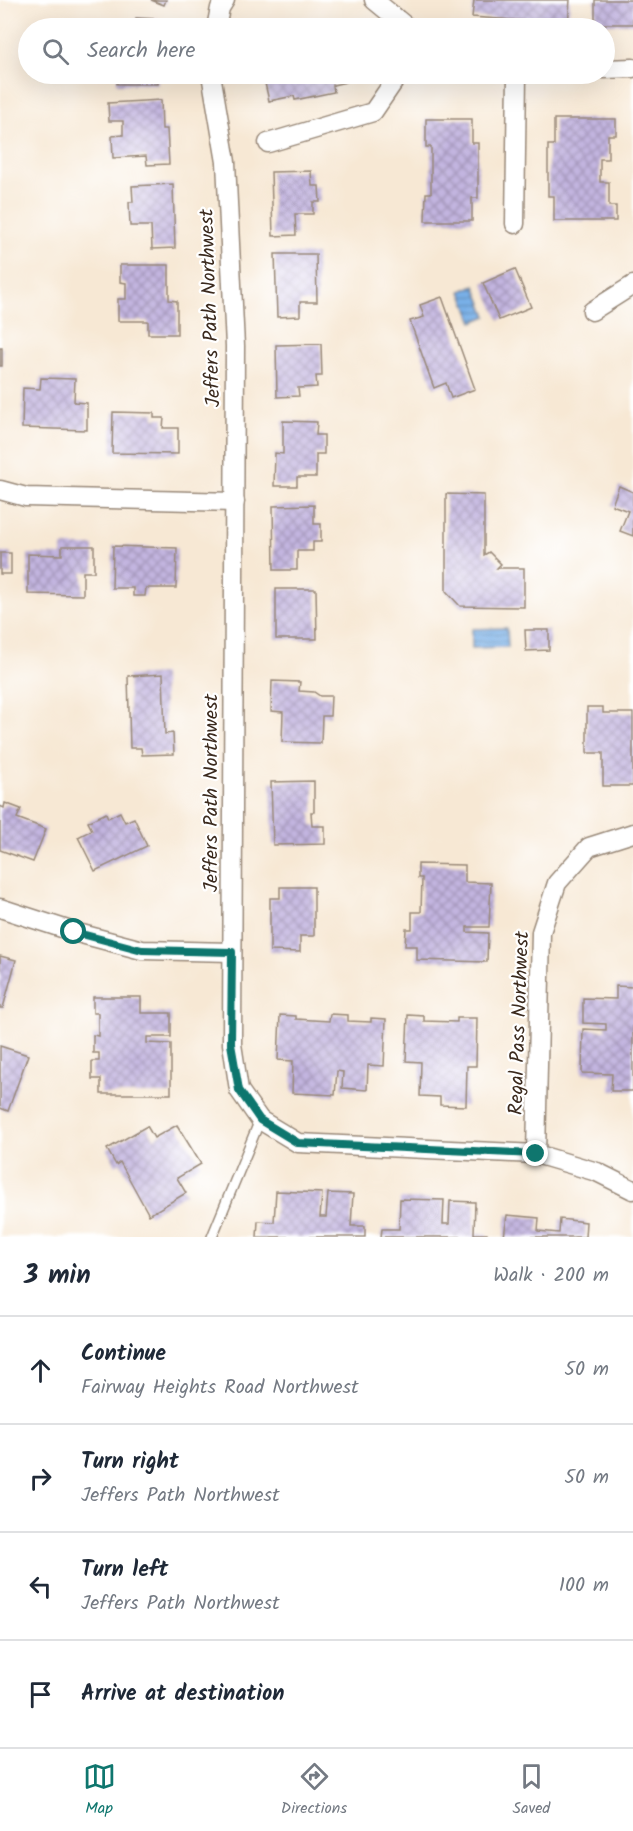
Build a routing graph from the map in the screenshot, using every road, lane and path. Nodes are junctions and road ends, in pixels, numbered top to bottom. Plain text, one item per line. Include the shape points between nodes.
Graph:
1 (225, 0) edge
2 (374, 0) edge
3 (218, 18) edge
4 (396, 18) edge
5 (633, 68) edge
6 (615, 69) edge
7 (213, 84) edge
8 (392, 84) edge
9 (517, 84) edge
10 (268, 143) dead end
11 (515, 224) dead end
12 (633, 285) edge
13 (592, 311) dead end
14 (0, 490) edge
15 (235, 502) junction
16 (633, 833) edge
17 (0, 908) edge
18 (232, 952) junction
19 (260, 1120) junction
20 (536, 1154) junction
21 (633, 1190) edge
22 (212, 1237) edge

1 - 3 street
2 - 4 street
5 - 6 street
7 - 15 street, Jeffers Path Northwest via 226,162 236,346
8 - 10 street via 373,112
9 - 11 street
12 - 13 street
14 - 15 street via 26,497
15 - 18 street, Jeffers Path Northwest
16 - 20 street, Regal Pass Northwest via 589,848 557,883 548,912 542,932
17 - 18 street via 142,950
18 - 19 street, Jeffers Path Northwest via 231,1044 239,1090
19 - 20 street, Jeffers Path Northwest via 298,1143
19 - 22 lane
20 - 21 street, Jeffers Path Northwest via 597,1172

